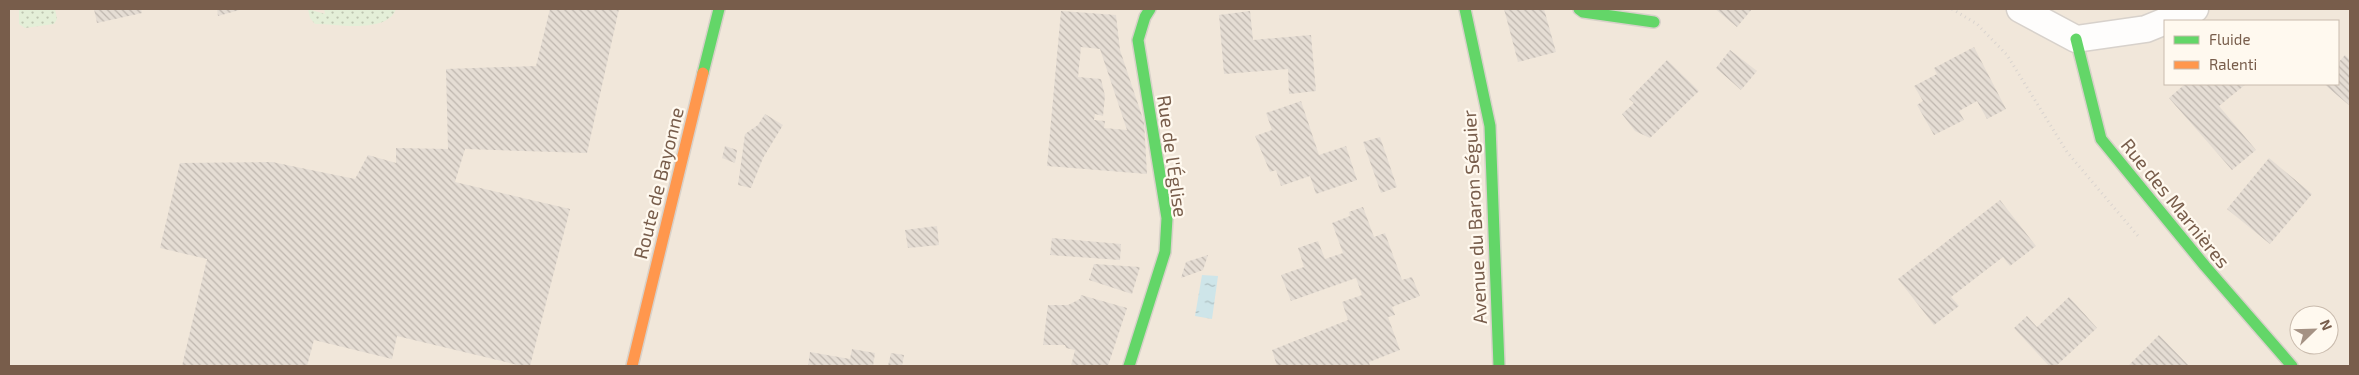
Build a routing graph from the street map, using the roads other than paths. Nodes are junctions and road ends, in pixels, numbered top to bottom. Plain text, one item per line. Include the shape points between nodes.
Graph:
1 (720, 9) edge
2 (1150, 9) edge
3 (1465, 9) edge
4 (1579, 9) edge
5 (2020, 9) edge
6 (2195, 9) edge
7 (2168, 20) edge
8 (1654, 22) dead end
9 (2164, 22) edge
10 (2076, 39) junction
11 (632, 366) edge
12 (1129, 366) edge
13 (1498, 366) edge
14 (2292, 366) edge

1 - 11 street, Route de Bayonne
2 - 12 street, Rue de l'Église via 1138,40 1167,218 1166,252
3 - 13 street, Avenue du Baron Séguier via 1490,126
4 - 8 street
5 - 10 street
6 - 7 street
9 - 10 street via 2146,29
10 - 14 street, Rue des Marnières via 2101,139

